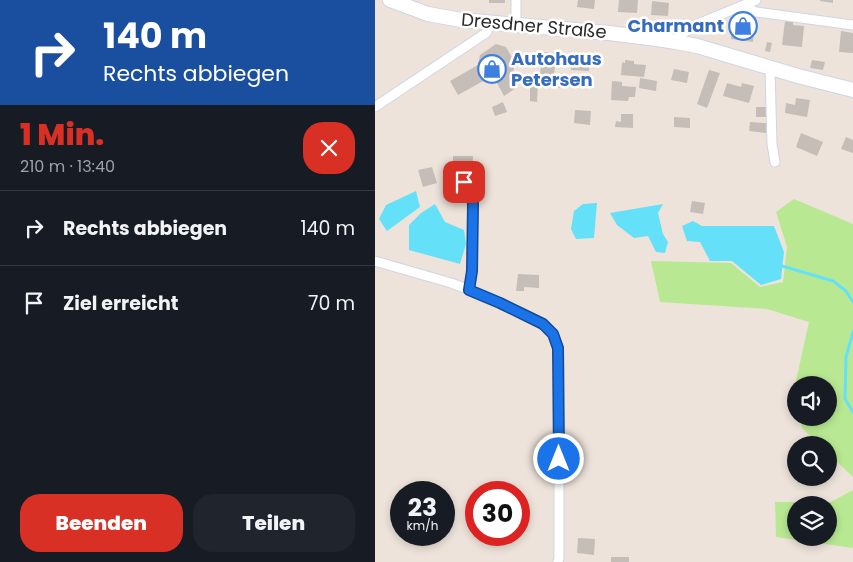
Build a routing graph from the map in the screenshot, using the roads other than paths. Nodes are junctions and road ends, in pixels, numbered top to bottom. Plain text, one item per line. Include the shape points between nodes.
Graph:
1 (390, 0) edge
2 (517, 0) edge
3 (756, 0) edge
4 (744, 6) junction
5 (492, 23) junction
6 (516, 24) junction
7 (853, 25) edge
8 (676, 42) junction
9 (770, 69) junction
10 (853, 90) edge
11 (375, 108) edge
12 (775, 162) dead end
13 (450, 178) dead end
14 (375, 261) edge
15 (469, 290) junction
16 (560, 561) edge

1 - 5 main road, Dresdner Straße via 437,16
2 - 6 street
3 - 4 street
4 - 7 street via 756,12
4 - 8 street via 693,26
5 - 6 main road, Dresdner Straße
5 - 11 street via 486,33
6 - 8 main road, Dresdner Straße
8 - 9 main road, Dresdner Straße
9 - 10 main road, Dresdner Straße
9 - 12 street
13 - 15 lane via 464,182 472,190
14 - 15 street
15 - 16 street via 543,324 553,334 558,348

